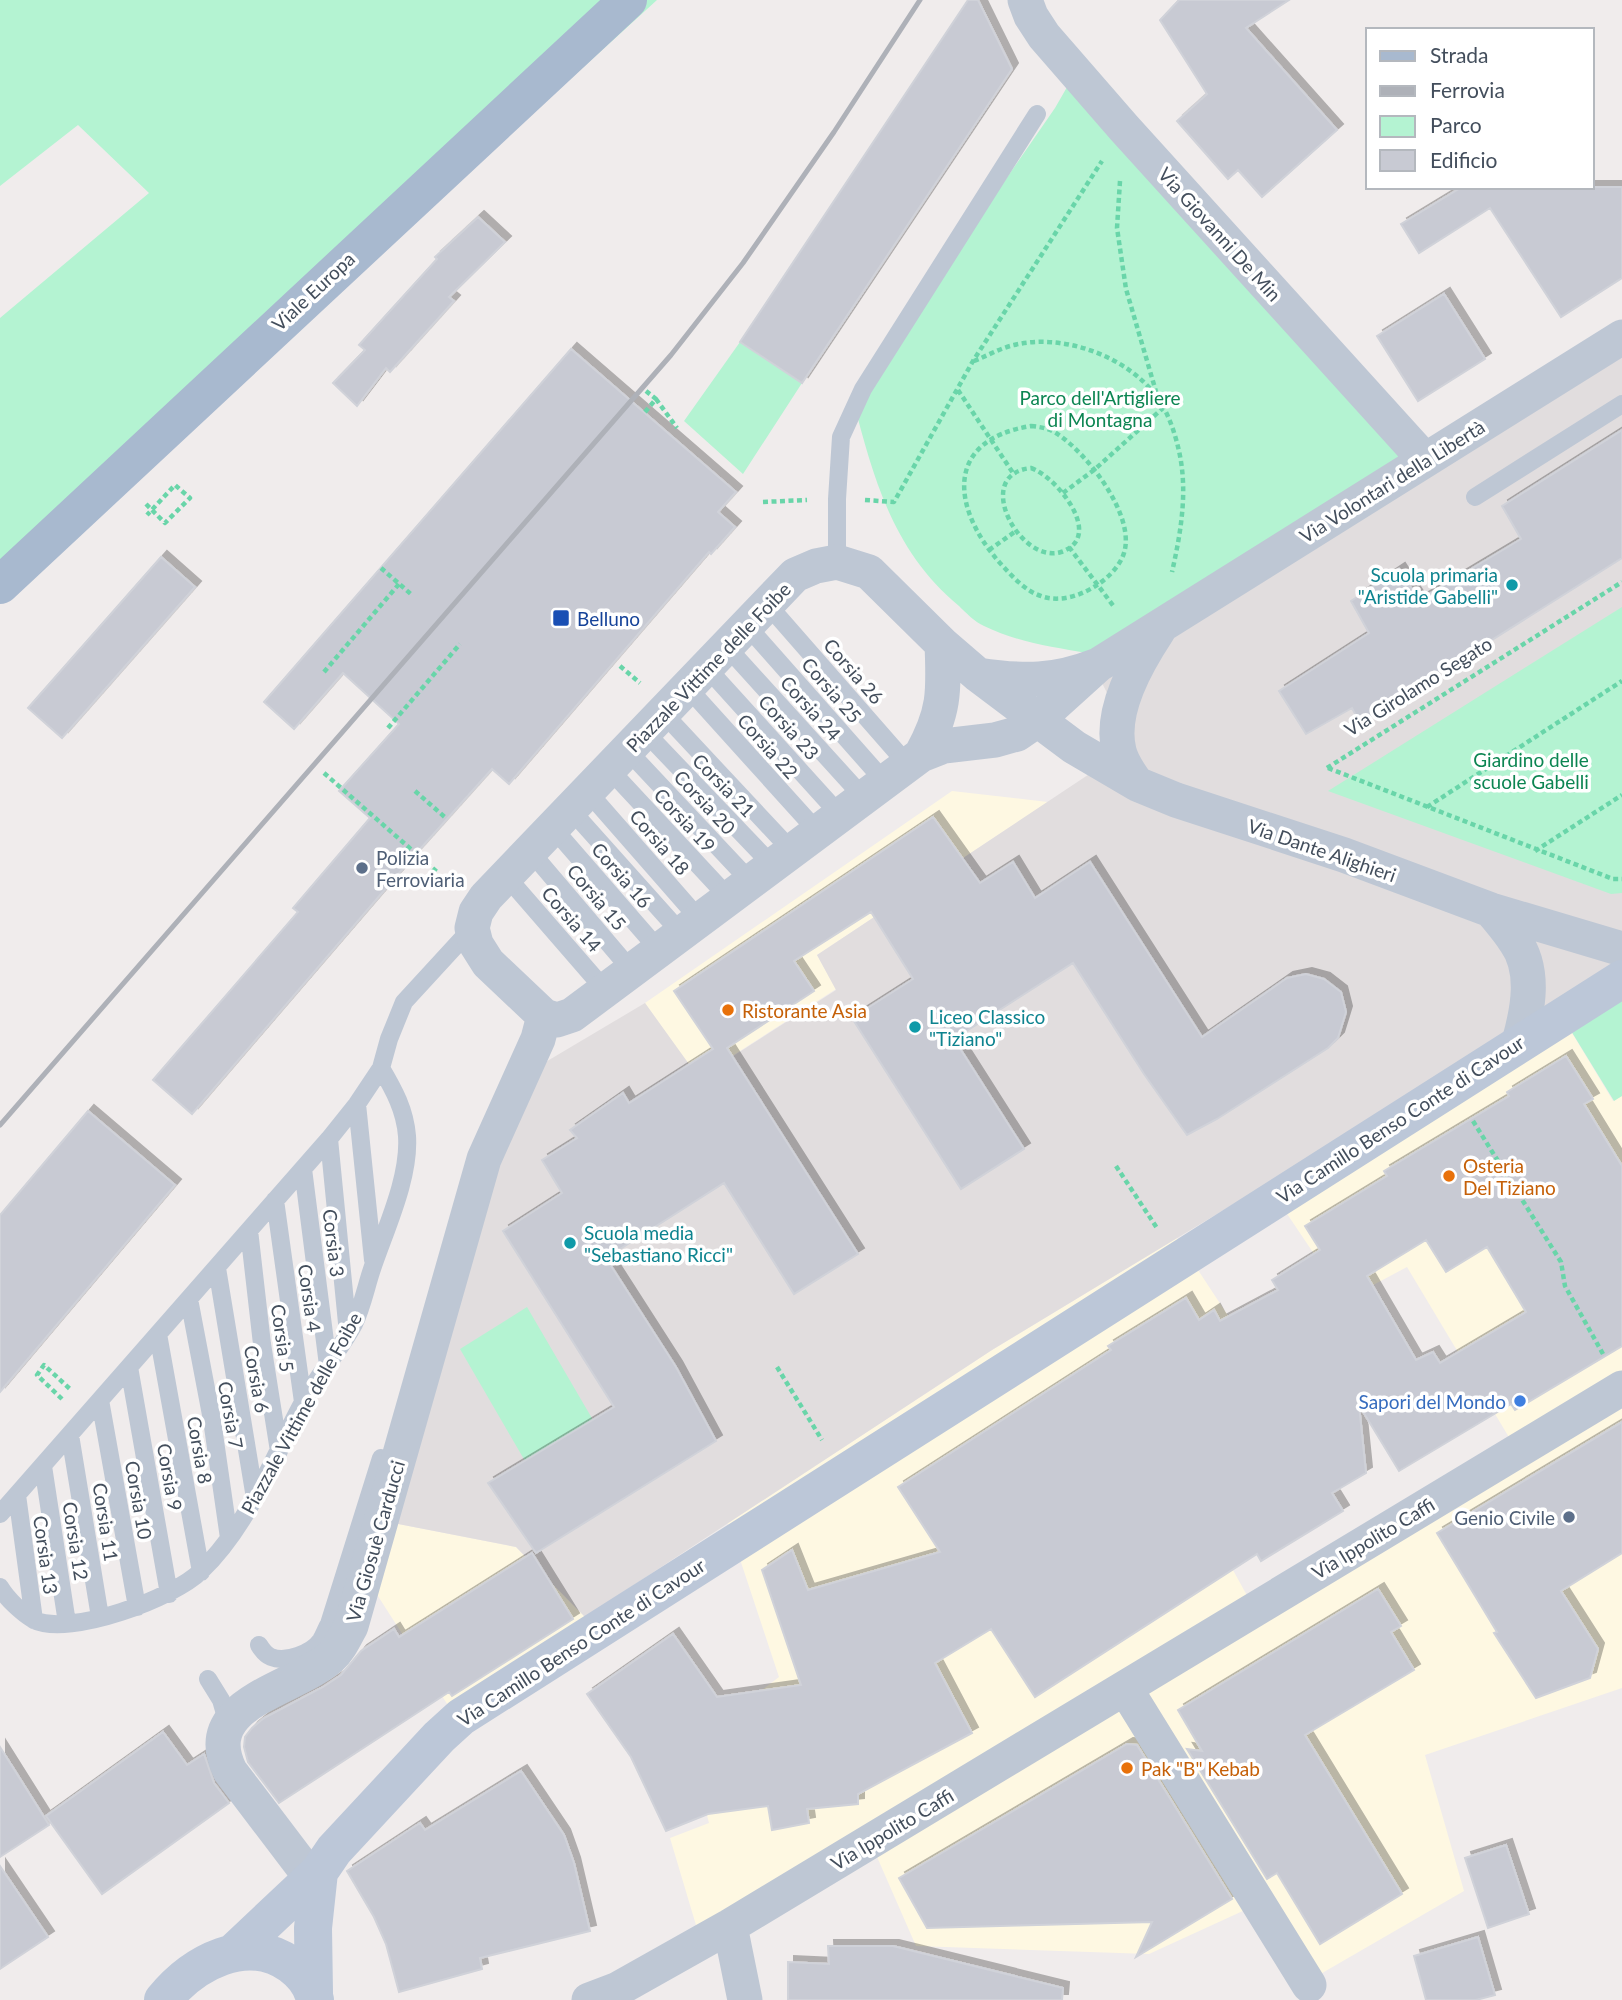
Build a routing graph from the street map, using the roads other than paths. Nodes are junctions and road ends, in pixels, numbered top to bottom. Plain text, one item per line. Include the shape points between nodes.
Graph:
1 (628, 0) edge
2 (1025, 0) edge
3 (1037, 114) dead end
4 (1622, 337) edge
5 (1622, 404) edge
6 (1425, 460) junction
7 (1475, 497) dead end
8 (837, 562) junction
9 (0, 585) edge
10 (1161, 625) junction
11 (942, 644) junction
12 (727, 647) junction
13 (1098, 665) junction
14 (978, 675) junction
15 (1037, 721) junction
16 (599, 781) junction
17 (1138, 784) junction
18 (828, 824) junction
19 (506, 876) junction
20 (1491, 910) junction
21 (472, 928) junction
22 (1622, 949) edge
23 (655, 953) junction
24 (1622, 979) edge
25 (544, 1016) junction
26 (1519, 1042) junction
27 (381, 1068) junction
28 (357, 1104) junction
29 (329, 1139) junction
30 (303, 1169) junction
31 (275, 1200) junction
32 (249, 1230) junction
33 (373, 1266) junction
34 (216, 1268) junction
35 (189, 1299) junction
36 (348, 1333) junction
37 (158, 1334) junction
38 (328, 1364) junction
39 (129, 1367) junction
40 (421, 1382) junction
41 (1622, 1388) edge
42 (100, 1400) junction
43 (303, 1402) junction
44 (70, 1435) junction
45 (279, 1451) junction
46 (43, 1466) junction
47 (17, 1495) junction
48 (255, 1498) junction
49 (0, 1514) edge
50 (229, 1538) junction
51 (201, 1572) junction
52 (0, 1587) edge
53 (169, 1594) junction
54 (137, 1607) junction
55 (100, 1617) junction
56 (34, 1620) junction
57 (67, 1623) junction
58 (259, 1645) dead end
59 (208, 1679) dead end
60 (1125, 1688) junction
61 (228, 1724) junction
62 (316, 1875) junction
63 (730, 1926) junction
64 (234, 1952) junction
65 (1309, 1985) dead end
66 (314, 1997) edge
67 (163, 2000) edge
68 (589, 2000) edge
69 (745, 2000) edge

1 - 9 main road, Viale Europa
2 - 6 street, Via Giovanni De Min via 1044,36
3 - 8 lane via 863,389 841,437
4 - 6 street, Via Volontari della Libertà
5 - 7 lane
6 - 10 street, Via Volontari della Libertà
8 - 11 street via 869,572
8 - 12 street, Piazzale Vittime delle Foibe via 795,575
10 - 13 street, Via Volontari della Libertà
10 - 17 street, Via Volontari della Libertà via 1134,673 1118,720 1119,752
11 - 14 street
11 - 18 street via 944,691 934,732
12 - 16 street, Piazzale Vittime delle Foibe
12 - 18 lane, Corsia 23
12 - 18 lane, Corsia 24
12 - 18 lane, Corsia 25
12 - 18 lane, Corsia 26
12 - 18 lane, Corsia 22
13 - 14 street, Via Volontari della Libertà via 1040,680
13 - 15 street, Via Volontari della Libertà
14 - 15 street, Via Dante Alighieri
15 - 17 street, Via Dante Alighieri
15 - 18 street, Via Volontari della Libertà via 1017,734 995,740 944,746
16 - 18 lane, Corsia 21
16 - 18 lane, Corsia 20
16 - 18 lane, Corsia 19
16 - 18 lane
16 - 19 street, Piazzale Vittime delle Foibe
16 - 23 lane, Corsia 18
16 - 23 lane
16 - 23 lane, Corsia 15
16 - 23 lane, Corsia 16
17 - 20 street, Via Dante Alighieri
18 - 23 street
19 - 21 street, Piazzale Vittime delle Foibe via 476,912
19 - 23 lane, Corsia 14
20 - 22 street, Via Dante Alighieri
20 - 26 street via 1517,942 1524,960 1528,993
21 - 25 street via 488,963
21 - 27 lane, Piazzale Vittime delle Foibe via 404,1002
23 - 25 street via 572,1015 557,1020
24 - 26 main road, Via Camillo Benso Conte di Cavour
25 - 40 street, Via Giosuè Carducci via 484,1159
26 - 62 main road, Via Camillo Benso Conte di Cavour via 461,1717 334,1850
27 - 28 lane, Piazzale Vittime delle Foibe
27 - 33 lane, Piazzale Vittime delle Foibe via 400,1101 407,1137 401,1177
28 - 29 lane, Piazzale Vittime delle Foibe
28 - 33 lane
29 - 30 lane, Piazzale Vittime delle Foibe
29 - 36 lane
30 - 31 lane, Piazzale Vittime delle Foibe
30 - 38 lane, Corsia 3
31 - 32 lane, Piazzale Vittime delle Foibe
31 - 43 lane, Corsia 4
32 - 34 lane, Piazzale Vittime delle Foibe
32 - 45 lane, Corsia 5
33 - 36 lane, Piazzale Vittime delle Foibe
34 - 35 lane, Piazzale Vittime delle Foibe
34 - 48 lane, Corsia 6
35 - 37 lane, Piazzale Vittime delle Foibe
35 - 50 lane, Corsia 7
36 - 38 lane, Piazzale Vittime delle Foibe
37 - 39 lane, Piazzale Vittime delle Foibe
37 - 51 lane, Corsia 8
38 - 43 lane, Piazzale Vittime delle Foibe
39 - 42 lane, Piazzale Vittime delle Foibe
39 - 53 lane, Corsia 9
40 - 58 lane, Via Giosuè Carducci via 396,1412 321,1640 311,1649 281,1659 268,1656
40 - 61 street, Via Giosuè Carducci via 342,1644 331,1657 248,1704
41 - 60 street, Via Ippolito Caffi
42 - 44 lane, Piazzale Vittime delle Foibe
42 - 54 lane, Corsia 10
43 - 45 lane, Piazzale Vittime delle Foibe
44 - 46 lane, Piazzale Vittime delle Foibe
44 - 55 lane, Corsia 11
45 - 48 lane, Piazzale Vittime delle Foibe
46 - 47 lane, Piazzale Vittime delle Foibe
46 - 57 lane, Corsia 12
47 - 49 lane, Piazzale Vittime delle Foibe
47 - 56 lane, Corsia 13
48 - 50 lane, Piazzale Vittime delle Foibe
50 - 51 lane, Piazzale Vittime delle Foibe
51 - 53 lane, Piazzale Vittime delle Foibe
52 - 56 lane
53 - 54 lane, Piazzale Vittime delle Foibe
54 - 55 lane, Piazzale Vittime delle Foibe
55 - 57 lane, Piazzale Vittime delle Foibe
56 - 57 lane, Piazzale Vittime delle Foibe
59 - 61 lane
60 - 63 street, Via Ippolito Caffi
60 - 65 street
61 - 62 street via 222,1754 230,1771
62 - 64 main road, Via Camillo Benso Conte di Cavour
62 - 66 main road
63 - 68 street, Via Ippolito Caffi via 618,1989
63 - 69 street
64 - 66 main road via 261,1952 285,1961 299,1971
64 - 67 main road via 192,1973

